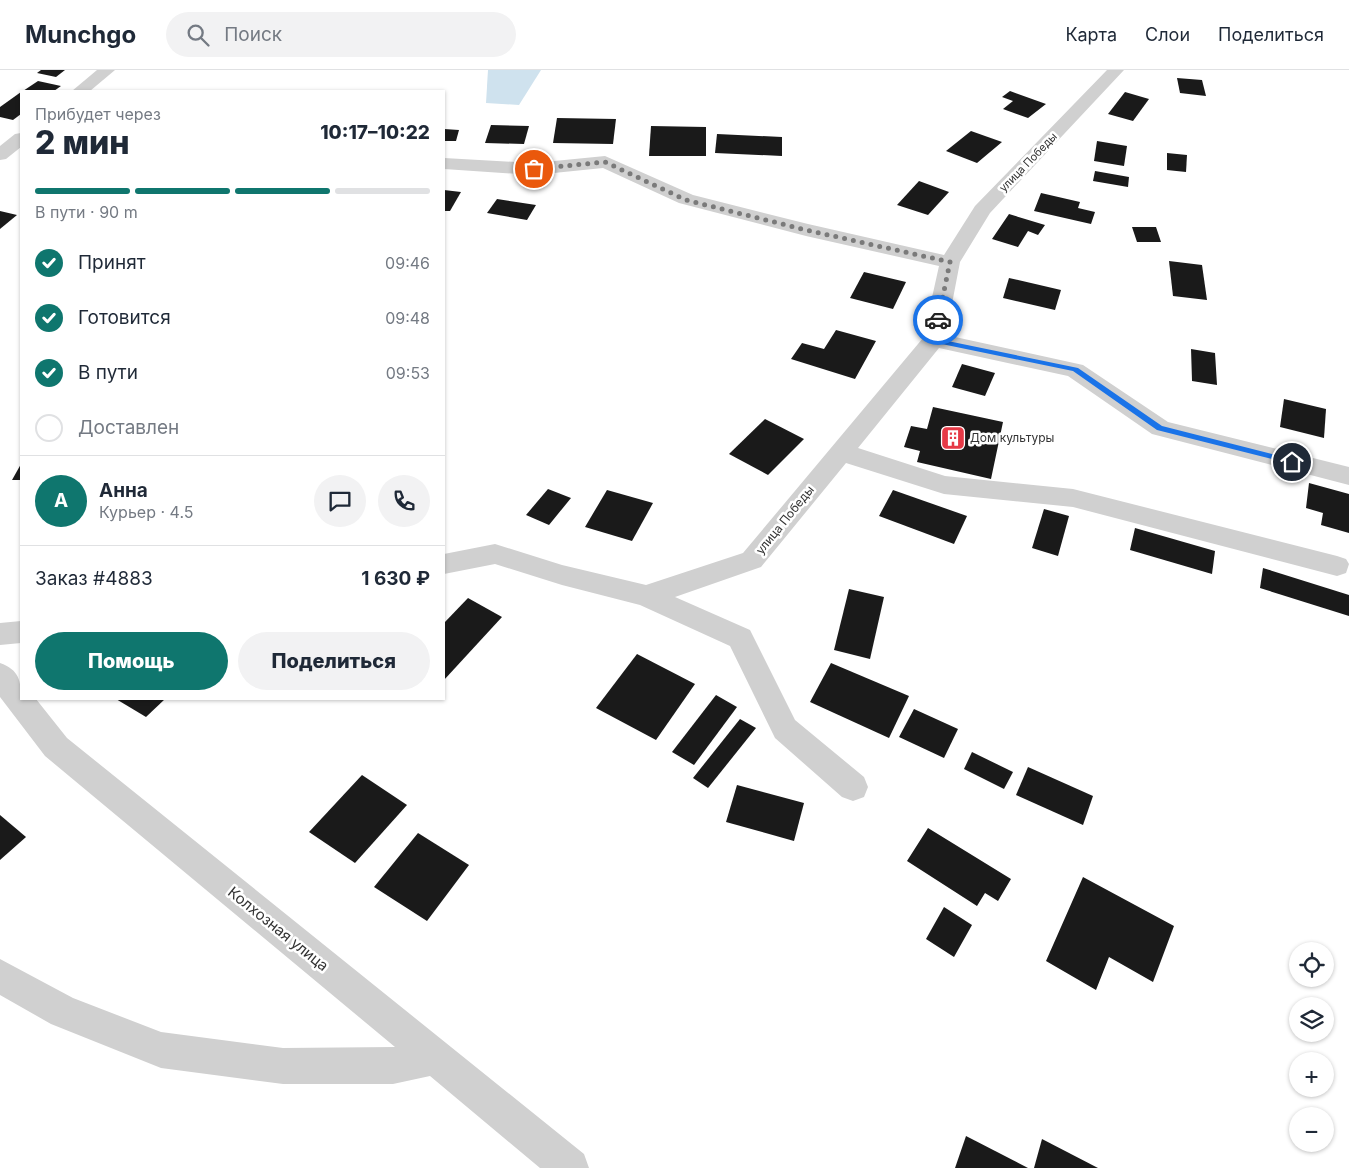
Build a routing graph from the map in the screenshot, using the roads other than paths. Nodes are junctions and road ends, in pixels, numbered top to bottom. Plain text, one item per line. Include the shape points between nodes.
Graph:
1 (107, 70) edge
2 (1116, 70) edge
3 (81, 90) edge
4 (20, 139) edge
5 (9, 151) edge
6 (445, 163) edge
7 (950, 262) junction
8 (934, 340) junction
9 (841, 452) junction
10 (1349, 476) edge
11 (445, 564) edge
12 (1337, 566) dead end
13 (646, 596) junction
14 (0, 675) edge
15 (853, 787) dead end
16 (0, 976) edge
17 (434, 1057) junction
18 (570, 1168) edge

1 - 3 street
2 - 7 street, улица Победы via 982,210
4 - 5 street
6 - 7 street via 534,169 605,162 686,200
7 - 8 street, улица Победы
8 - 9 street, улица Победы
8 - 10 street via 1075,370 1160,428
9 - 12 street via 944,485 1073,498
9 - 13 street, улица Победы via 752,560
11 - 13 street via 495,554 562,576
13 - 15 street via 740,638 785,729
14 - 17 street, Колхозная улица via 56,747
16 - 17 street via 63,1012 161,1050 283,1066 393,1066
17 - 18 street, Колхозная улица

